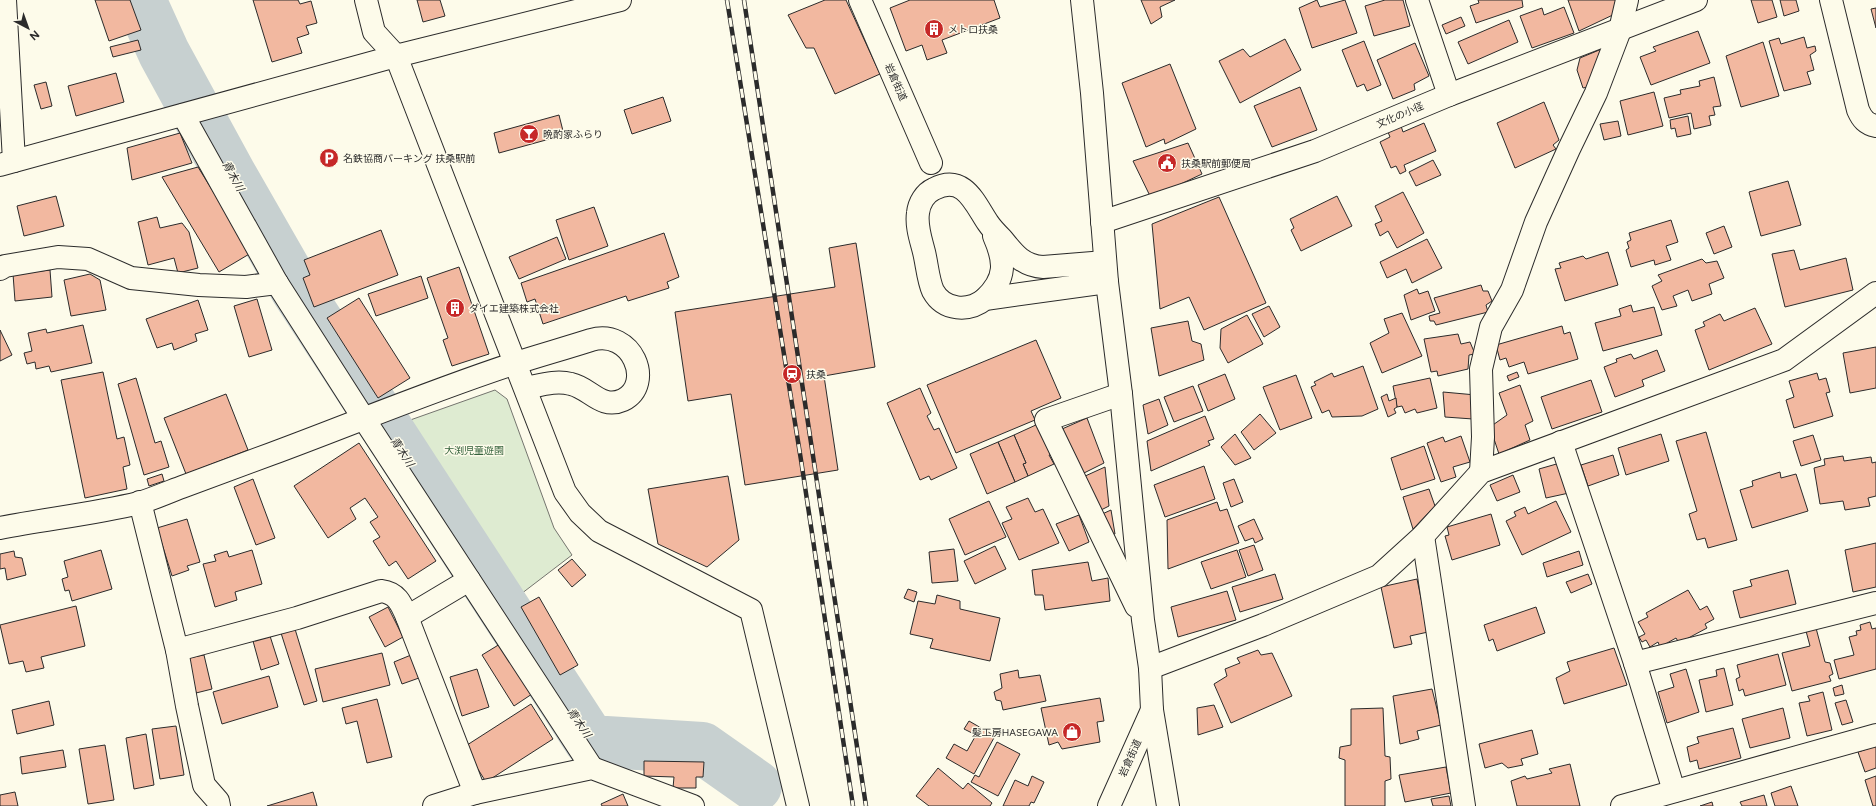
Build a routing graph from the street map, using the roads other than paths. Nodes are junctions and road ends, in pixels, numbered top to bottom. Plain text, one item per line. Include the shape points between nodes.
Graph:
1 (5, 0) edge
2 (366, 0) edge
3 (620, 0) edge
4 (860, 0) edge
5 (1082, 0) edge
6 (1417, 0) edge
7 (1627, 0) edge
8 (1696, 0) edge
9 (1831, 0) edge
10 (574, 6) edge
11 (1620, 30) junction
12 (396, 56) junction
13 (1450, 95) junction
14 (183, 115) junction
15 (1876, 126) edge
16 (7, 163) edge
17 (931, 163) dead end
18 (1102, 222) junction
19 (988, 224) junction
20 (0, 268) edge
21 (1106, 272) junction
22 (277, 282) junction
23 (1876, 293) edge
24 (986, 299) junction
25 (516, 363) junction
26 (526, 388) junction
27 (1121, 394) junction
28 (364, 420) junction
29 (1561, 442) junction
30 (1481, 472) junction
31 (140, 502) junction
32 (0, 528) edge
33 (1423, 536) junction
34 (469, 580) junction
35 (1876, 603) edge
36 (407, 617) junction
37 (1142, 620) junction
38 (177, 650) junction
39 (1635, 663) junction
40 (1150, 668) junction
41 (1152, 710) junction
42 (1876, 735) edge
43 (592, 768) junction
44 (1674, 791) junction
45 (475, 793) junction
46 (219, 806) edge
47 (434, 806) edge
48 (694, 806) edge
49 (798, 806) edge
50 (1109, 806) edge
51 (1168, 806) edge
52 (1464, 806) edge
53 (1622, 806) edge

1 - 16 street
2 - 12 street via 374,32
3 - 10 street
4 - 17 street, 岩倉街道
5 - 18 street
6 - 13 street
7 - 11 street
8 - 11 street, 文化の小径
9 - 15 street via 1858,110 1862,118 1870,125
10 - 12 street
11 - 13 street, 文化の小径
11 - 30 street via 1596,93 1536,222 1512,290 1491,327 1481,368
12 - 14 street
12 - 25 street
13 - 18 street, 文化の小径 via 1315,151
14 - 16 street
14 - 22 street
18 - 21 street
19 - 21 street via 1016,257 1028,264
19 - 24 street via 1001,252 1002,270 997,286
19 - 24 street via 975,200 962,188 943,185 925,195 920,203 918,223 932,289 937,297 952,307 961,308 979,304
20 - 22 street via 58,257 88,259 131,278 199,285 238,286
21 - 24 street
21 - 27 street
22 - 28 street
23 - 29 street via 1784,360
25 - 26 street
25 - 26 street via 597,338 607,338 618,340 626,346 637,369 635,389 626,398 614,403 596,399 570,383 553,382
25 - 28 street
26 - 49 street via 565,492 589,522 599,531 751,610
27 - 37 street
27 - 37 street via 1046,420
28 - 31 street
28 - 34 street
29 - 30 street
29 - 39 street
30 - 33 street
31 - 32 street
31 - 38 street
33 - 40 street via 1379,576 1263,625
33 - 52 street
34 - 36 street
34 - 43 street
35 - 39 street
36 - 38 street via 395,596 381,591 297,618
36 - 45 street
37 - 40 street
38 - 46 street via 204,785 218,801
39 - 44 street
40 - 41 street
41 - 50 street, 岩倉街道
41 - 51 street
42 - 44 street
43 - 45 street
43 - 48 street
44 - 53 street
45 - 47 street

